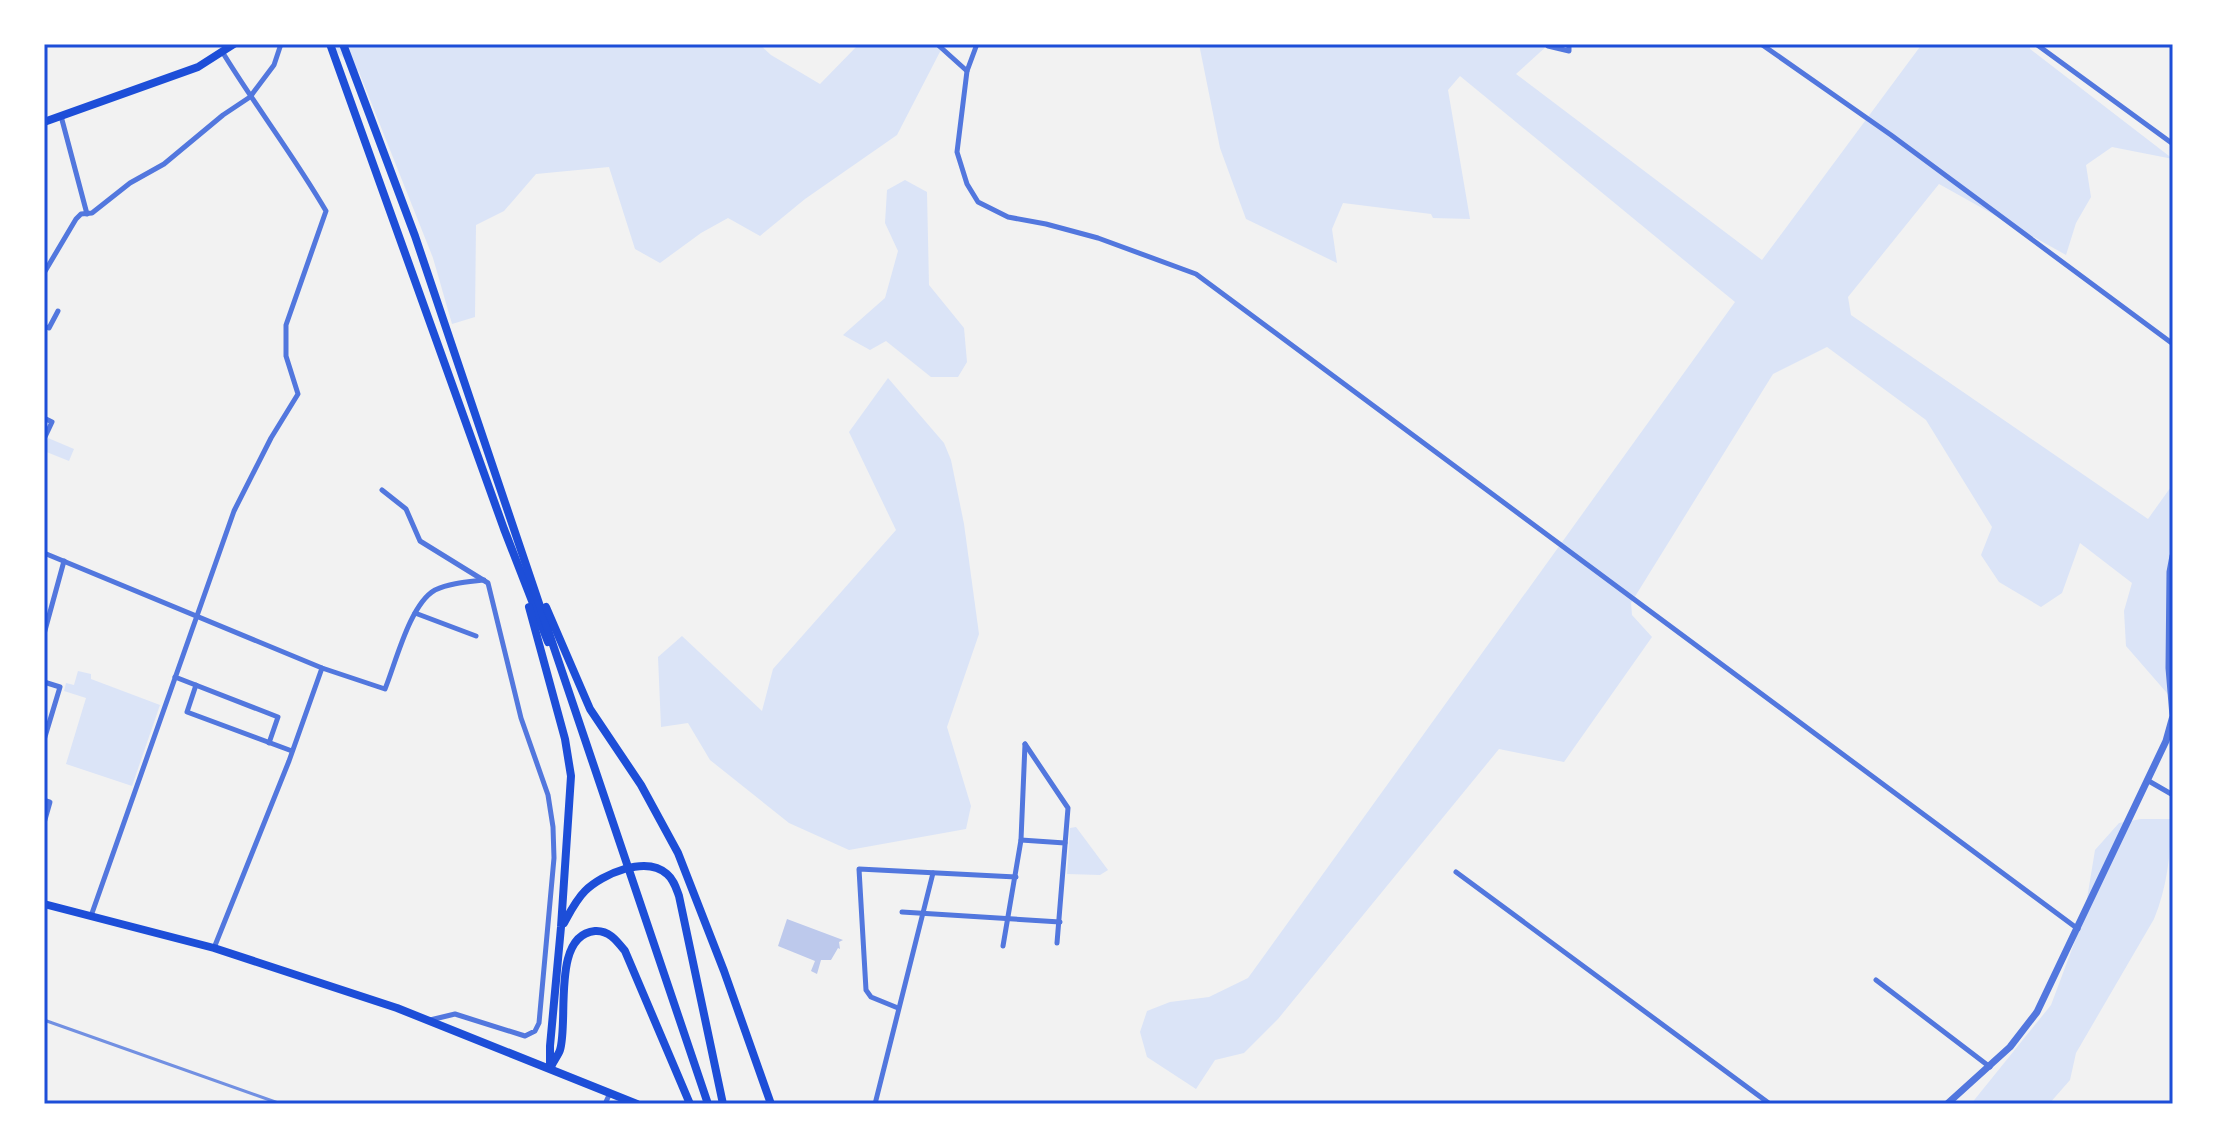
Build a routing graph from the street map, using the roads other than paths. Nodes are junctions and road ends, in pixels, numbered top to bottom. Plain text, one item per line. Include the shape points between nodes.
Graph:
1 (234, 44) edge
2 (281, 44) edge
3 (330, 44) edge
4 (343, 44) edge
5 (937, 44) edge
6 (977, 44) edge
7 (1569, 44) edge
8 (1761, 44) edge
9 (2036, 44) edge
10 (1548, 46) dead end
11 (223, 53) junction
12 (967, 71) junction
13 (250, 97) junction
14 (61, 116) junction
15 (44, 122) edge
16 (2173, 144) edge
17 (87, 214) junction
18 (44, 273) edge
19 (58, 311) dead end
20 (44, 326) edge
21 (2173, 344) edge
22 (44, 418) edge
23 (44, 439) edge
24 (382, 490) dead end
25 (409, 501) dead end
26 (406, 509) junction
27 (44, 553) edge
28 (2173, 556) edge
29 (64, 561) junction
30 (526, 576) junction
31 (484, 580) junction
32 (415, 613) junction
33 (196, 616) junction
34 (44, 634) edge
35 (476, 636) dead end
36 (322, 668) junction
37 (175, 677) junction
38 (44, 682) edge
39 (196, 685) junction
40 (44, 740) edge
41 (269, 743) junction
42 (292, 751) junction
43 (2147, 780) junction
44 (2173, 795) edge
45 (44, 800) edge
46 (44, 823) edge
47 (1021, 840) junction
48 (1065, 843) junction
49 (1456, 872) dead end
50 (933, 873) junction
51 (1016, 877) junction
52 (44, 904) edge
53 (902, 912) dead end
54 (923, 915) junction
55 (91, 916) junction
56 (1008, 920) junction
57 (1060, 922) junction
58 (561, 927) junction
59 (2078, 929) junction
60 (1057, 943) dead end
61 (1003, 946) dead end
62 (214, 948) junction
63 (1876, 980) dead end
64 (898, 1008) junction
65 (429, 1021) junction
66 (550, 1067) junction
67 (1990, 1067) junction
68 (610, 1093) junction
69 (688, 1101) edge
70 (708, 1103) edge
71 (605, 1104) edge
72 (637, 1104) edge
73 (723, 1104) edge
74 (771, 1104) edge
75 (875, 1104) edge
76 (1770, 1104) edge
77 (1947, 1104) edge

1 - 11 main road
2 - 13 street via 274,65
3 - 30 main road
4 - 30 main road via 415,236
5 - 12 street
6 - 12 street
7 - 10 street via 1569,51
8 - 21 street
9 - 16 street
11 - 13 street
11 - 14 main road
12 - 59 street via 957,152 978,202 1008,217 1098,238 1196,274
13 - 17 street via 164,164
13 - 33 street via 326,211 286,325 286,356 298,394 248,480
14 - 15 main road
14 - 17 street
17 - 18 street via 76,219
19 - 20 street via 49,328
22 - 23 street via 52,422
24 - 26 street
25 - 26 street
26 - 31 street via 420,541
27 - 29 street
28 - 43 street via 2173,716
29 - 33 street
29 - 34 street
30 - 58 main road via 571,776
30 - 70 main road
30 - 74 main road via 590,709 678,853
31 - 32 street via 436,590
31 - 65 street via 553,827 539,1023 525,1036 455,1014
32 - 35 street
32 - 36 street via 385,689
33 - 36 street
33 - 37 street
36 - 42 street
37 - 39 street
37 - 55 street
38 - 40 street via 60,687
39 - 41 street via 278,717
39 - 41 street via 187,712
41 - 42 street
42 - 62 street
43 - 44 street
43 - 59 street
45 - 46 street via 50,802
47 - 48 street
47 - 48 street via 1025,744 1068,808
47 - 51 street
48 - 57 street
49 - 76 street
50 - 51 street
50 - 54 street
50 - 64 street via 859,869 866,990
51 - 56 street
52 - 55 main road
53 - 54 street
54 - 56 street
54 - 64 street
55 - 62 main road
56 - 57 street
56 - 61 street
57 - 60 street
58 - 66 main road
58 - 73 main road via 586,890 604,878 645,866 670,875 679,896
59 - 67 street via 2031,1021
62 - 65 main road
63 - 67 street
64 - 75 street
65 - 66 main road
66 - 68 main road
66 - 69 main road via 560,1049 568,958 577,940 598,931 612,936 625,951
67 - 77 street
68 - 71 street
68 - 72 main road

